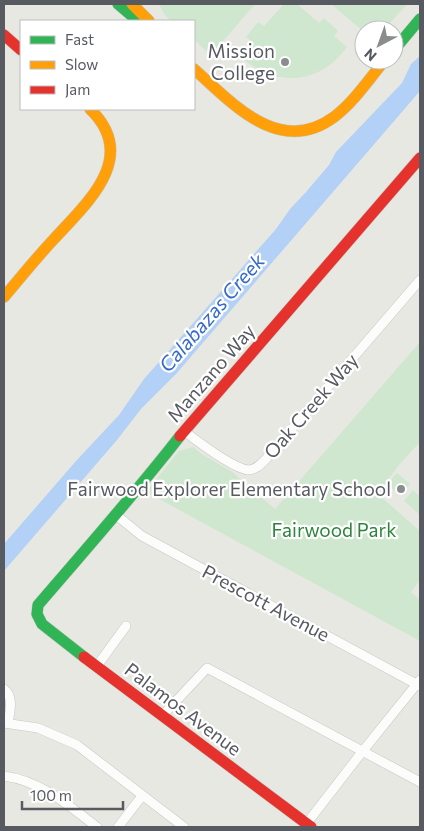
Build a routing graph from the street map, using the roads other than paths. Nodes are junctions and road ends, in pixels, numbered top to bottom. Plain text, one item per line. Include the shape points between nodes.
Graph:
1 (118, 4) edge
2 (132, 4) edge
3 (420, 19) edge
4 (137, 20) edge
5 (147, 20) edge
6 (4, 35) edge
7 (404, 38) edge
8 (20, 49) edge
9 (195, 70) edge
10 (376, 70) edge
11 (91, 110) edge
12 (420, 158) edge
13 (420, 280) edge
14 (4, 297) edge
15 (184, 431) junction
16 (115, 514) junction
17 (37, 616) joint
18 (126, 626) dead end
19 (97, 666) junction
20 (419, 683) edge
21 (4, 689) edge
22 (163, 715) junction
23 (6, 723) edge
24 (362, 752) junction
25 (4, 776) edge
26 (420, 782) edge
27 (142, 796) junction
28 (309, 825) edge
29 (97, 827) edge
30 (118, 827) edge
31 (182, 827) edge

1 - 4 street
2 - 5 street
3 - 7 street
6 - 8 street
9 - 10 street via 257,122 276,130 295,132 312,129 335,116
11 - 14 street via 108,138 110,163 100,188
12 - 15 street, Manzano Way
13 - 15 street, Oak Creek Way via 256,468 247,470 224,459
15 - 16 street, Manzano Way
16 - 17 street, Manzano Way via 38,605
16 - 20 street, Prescott Avenue via 142,536
17 - 19 street, Palamos Avenue via 44,627
18 - 19 street
19 - 22 street, Palamos Avenue
20 - 24 street
21 - 23 street via 10,697
22 - 24 street via 207,668
22 - 28 street, Palamos Avenue
23 - 27 street via 38,728 76,745
24 - 26 street
24 - 28 street
25 - 29 street via 19,778 49,791
27 - 30 street
27 - 31 street

